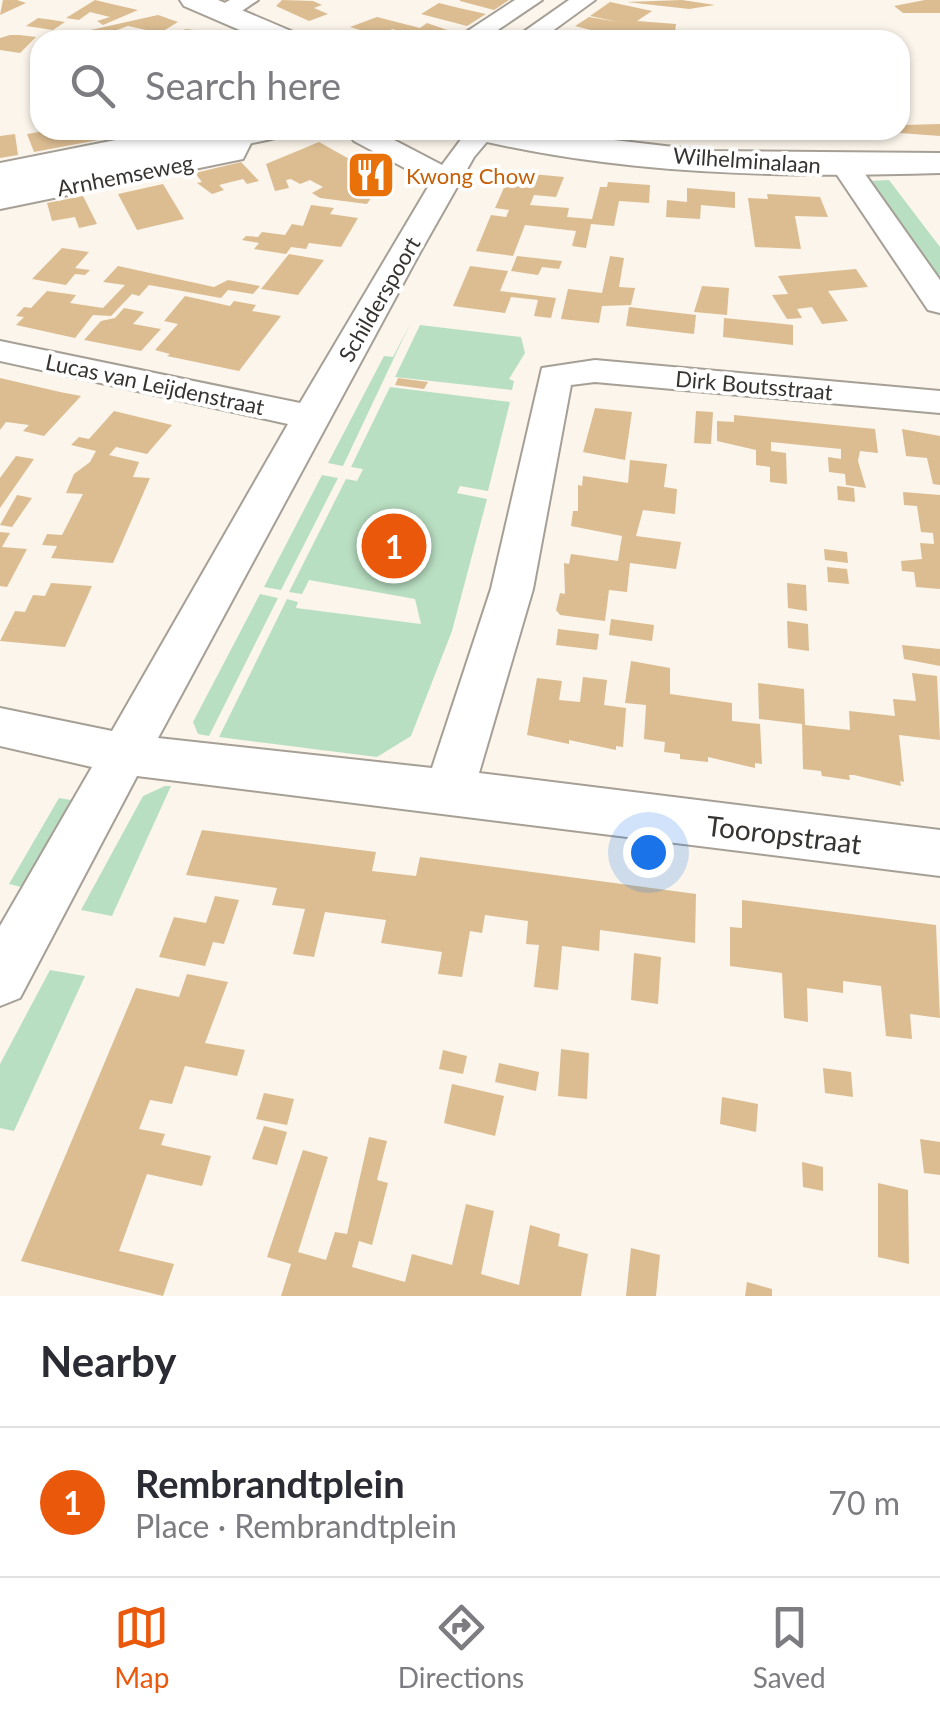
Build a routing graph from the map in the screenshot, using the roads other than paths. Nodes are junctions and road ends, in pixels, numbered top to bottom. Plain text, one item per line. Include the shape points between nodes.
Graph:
1 (194, 0) edge
2 (531, 0) edge
3 (558, 0) edge
4 (584, 0) edge
5 (236, 6) edge
6 (273, 30) edge
7 (482, 30) edge
8 (512, 30) edge
9 (539, 30) edge
10 (158, 140) edge
11 (224, 140) edge
12 (247, 140) edge
13 (373, 140) edge
14 (466, 140) edge
15 (524, 140) edge
16 (940, 164) edge
17 (845, 166) junction
18 (0, 172) edge
19 (447, 179) junction
20 (0, 185) edge
21 (0, 200) edge
22 (940, 302) edge
23 (0, 350) edge
24 (940, 402) edge
25 (310, 417) junction
26 (0, 726) edge
27 (128, 755) junction
28 (449, 792) junction
29 (940, 854) edge
30 (0, 979) edge

1 - 5 street
2 - 7 street
3 - 8 street
4 - 9 street
5 - 6 street
10 - 18 street, Arnhemseweg
11 - 20 street, Arnhemseweg
12 - 21 street, Arnhemseweg via 233,153
13 - 19 street
14 - 19 street, Schilderspoort
15 - 17 street, Wilhelminalaan
16 - 17 street, Wilhelminalaan
17 - 22 street
19 - 25 street, Schilderspoort
23 - 25 street, Lucas van Leijdenstraat
24 - 28 street, Dirk Boutsstraat via 595,370 555,376 512,589
25 - 27 street, Schilderspoort
26 - 27 street, Tooropstraat
27 - 28 street, Tooropstraat
27 - 30 street, Schilderspoort
28 - 29 street, Tooropstraat

